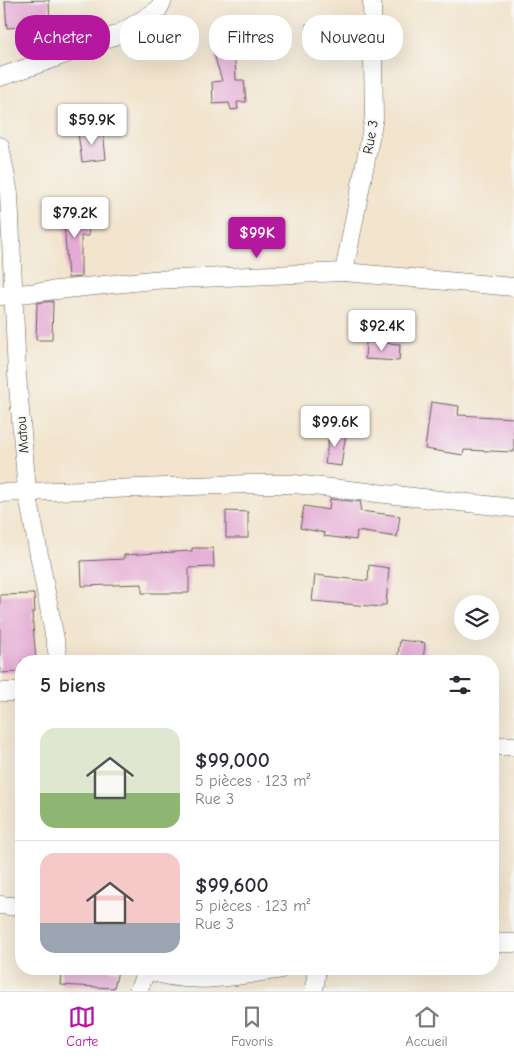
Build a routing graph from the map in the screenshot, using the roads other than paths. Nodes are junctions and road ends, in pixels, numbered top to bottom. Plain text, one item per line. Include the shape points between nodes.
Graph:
1 (163, 0) edge
2 (372, 0) edge
3 (0, 77) edge
4 (0, 146) edge
5 (344, 272) junction
6 (514, 287) edge
7 (7, 295) edge
8 (27, 490) junction
9 (0, 492) edge
10 (514, 508) edge
11 (58, 655) edge
12 (0, 692) edge
13 (15, 692) edge
14 (499, 746) edge
15 (514, 746) edge
16 (0, 904) edge
17 (15, 906) edge
18 (499, 943) edge
19 (514, 943) edge
20 (144, 975) edge
21 (162, 975) edge
22 (242, 975) edge
23 (316, 975) edge
24 (138, 991) edge
25 (314, 991) edge

1 - 3 street via 158,10 119,34
2 - 5 street, Rue 3 via 374,118
4 - 7 street, Matou via 9,194
5 - 6 street
5 - 7 street via 152,280
7 - 8 street, Matou
8 - 9 street
8 - 10 street via 294,484
8 - 11 street, Matou
12 - 13 street
14 - 15 street
16 - 17 street
18 - 19 street
20 - 24 street
21 - 22 street via 170,978
23 - 25 street

